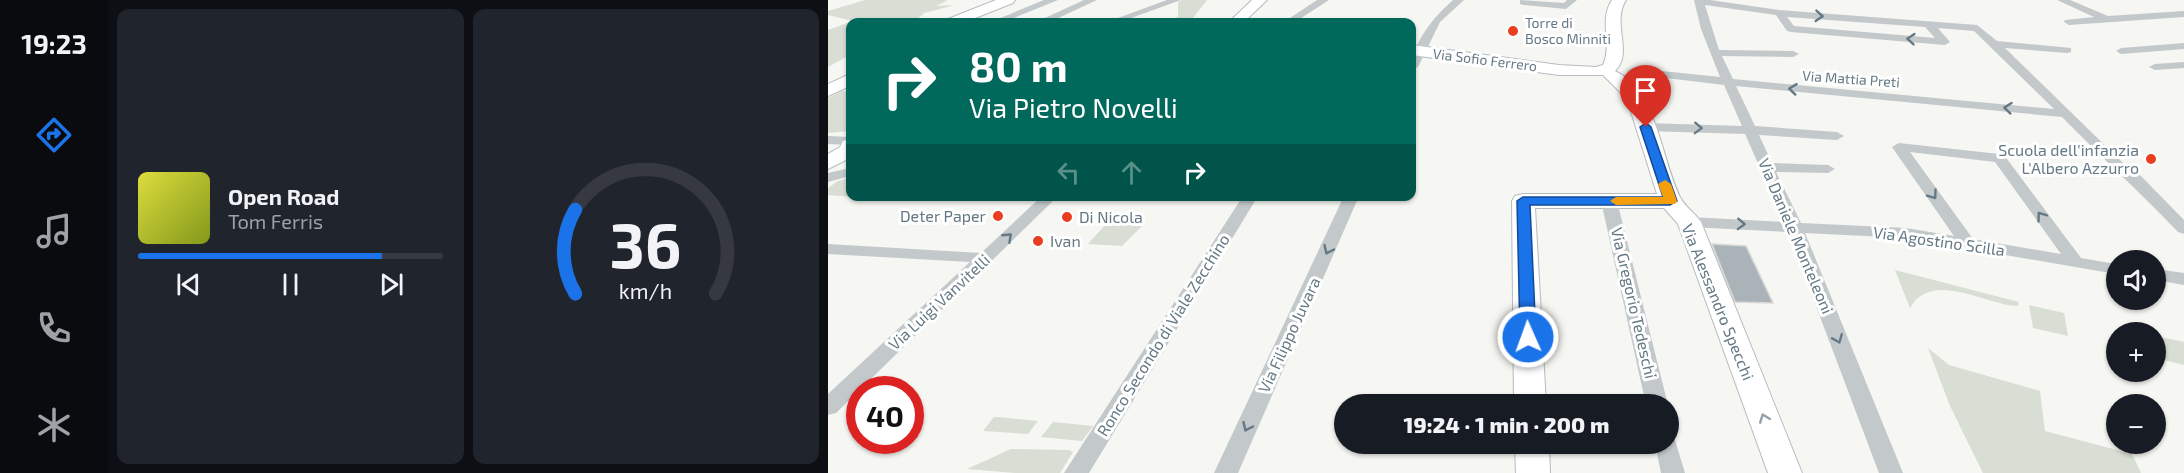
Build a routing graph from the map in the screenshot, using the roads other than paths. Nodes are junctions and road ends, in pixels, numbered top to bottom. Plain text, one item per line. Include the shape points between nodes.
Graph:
1 (1008, 0) edge
2 (1053, 0) edge
3 (1092, 0) edge
4 (1176, 0) edge
5 (1260, 0) edge
6 (1324, 0) edge
7 (1459, 0) edge
8 (1572, 0) edge
9 (1619, 0) edge
10 (2062, 0) edge
11 (1698, 1) edge
12 (1523, 2) dead end
13 (1779, 13) junction
14 (2184, 14) edge
15 (2170, 15) junction
16 (963, 18) edge
17 (1006, 18) edge
18 (1055, 18) edge
19 (1124, 18) edge
20 (1240, 18) edge
21 (1295, 18) edge
22 (2107, 19) junction
23 (2184, 20) edge
24 (2069, 22) dead end
25 (1929, 25) junction
26 (1615, 44) junction
27 (1993, 44) junction
28 (2184, 46) edge
29 (1416, 50) edge
30 (2067, 50) dead end
31 (1416, 51) edge
32 (2121, 51) dead end
33 (1715, 53) junction
34 (1793, 54) dead end
35 (2184, 65) edge
36 (2155, 67) dead end
37 (1616, 74) junction
38 (1728, 82) junction
39 (2066, 114) junction
40 (1646, 127) junction
41 (1751, 130) junction
42 (1837, 136) dead end
43 (828, 140) edge
44 (846, 142) edge
45 (846, 152) edge
46 (828, 163) edge
47 (1767, 166) junction
48 (1828, 169) dead end
49 (846, 172) edge
50 (828, 178) edge
51 (1046, 201) edge
52 (1248, 201) edge
53 (1350, 201) edge
54 (1609, 201) junction
55 (1680, 212) junction
56 (1794, 226) junction
57 (2184, 229) edge
58 (1968, 244) junction
59 (828, 249) edge
60 (985, 258) junction
61 (2076, 263) junction
62 (2106, 268) edge
63 (2166, 276) edge
64 (2184, 279) edge
65 (1530, 394) edge
66 (1654, 394) edge
67 (828, 407) edge
68 (1532, 454) edge
69 (1668, 454) edge
70 (1076, 473) edge
71 (1226, 473) edge
72 (1533, 473) edge
73 (1673, 473) edge
74 (1785, 473) edge
75 (1891, 473) edge

1 - 16 street
2 - 17 street
3 - 18 street
4 - 19 street
5 - 20 street
6 - 21 street
7 - 29 street via 1436,21
8 - 12 street via 1566,6
9 - 26 street via 1610,16
10 - 22 street
11 - 13 street
11 - 33 street, Via Daniele Monteleoni
13 -> 25 street
25 -> 13 street via 1945,42 1791,29
14 - 15 street
15 - 22 street
15 - 23 street
22 - 24 street
25 - 27 street via 1977,28
26 - 37 street via 1623,51
26 - 37 street via 1607,51
27 - 30 street
27 - 39 street
28 - 32 street
31 - 37 street, Via Sofio Ferrero
33 - 34 street
33 - 38 street, Via Daniele Monteleoni
35 - 36 street
37 - 38 street, Via Mattia Preti
37 - 40 street, Via Alessandro Specchi via 1636,99
39 -> 38 street, Via Mattia Preti
38 - 41 street, Via Daniele Monteleoni
39 - 57 street
40 -> 41 street
40 - 55 street, Via Alessandro Specchi
41 - 42 street via 1806,128
41 - 47 street, Via Daniele Monteleoni
43 - 44 street
45 - 46 street
47 - 48 street
47 - 56 street, Via Daniele Monteleoni
49 - 50 street
60 -> 51 street, Via Luigi Vanvitelli
52 - 70 street, Ronco Secondo di Viale Zecchino
53 -> 71 street, Via Filippo Juvara
54 - 55 street
54 - 65 street via 1523,201
54 - 66 street, Via Gregorio Tedeschi
55 -> 56 street, Via Agostino Scilla
74 -> 55 street, Via Alessandro Specchi
56 - 58 street, Via Agostino Scilla via 1906,233
56 -> 75 street, Via Daniele Monteleoni
58 - 61 street, Via Agostino Scilla
61 -> 58 street via 1999,158 1899,147
59 - 60 street
60 - 67 street, Via Luigi Vanvitelli
61 - 62 street, Via Agostino Scilla
63 - 64 street
68 - 72 street
69 - 73 street

